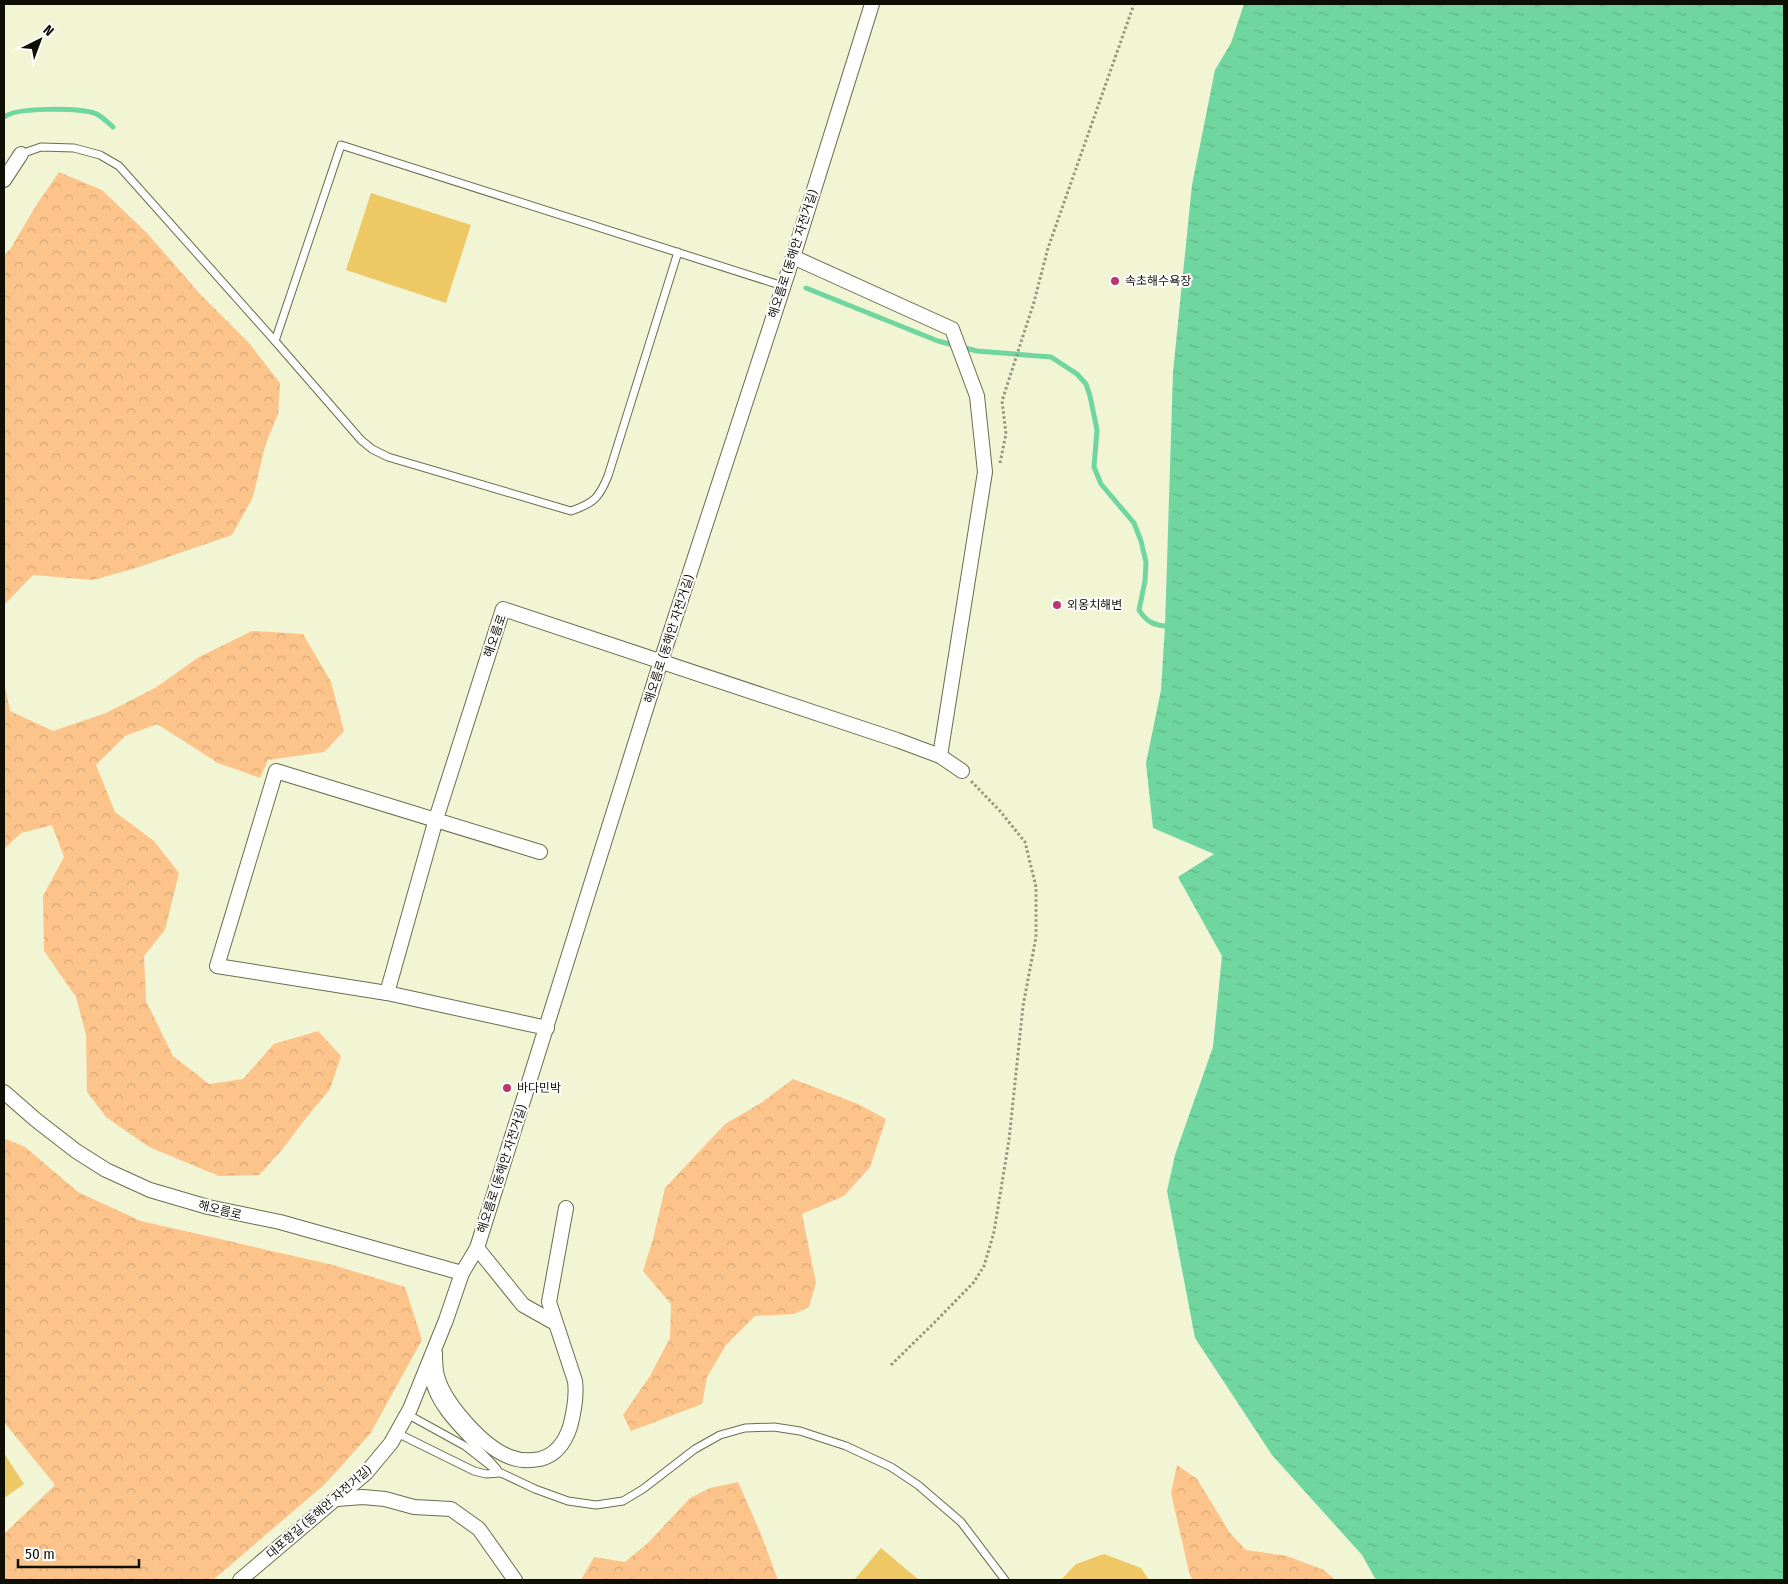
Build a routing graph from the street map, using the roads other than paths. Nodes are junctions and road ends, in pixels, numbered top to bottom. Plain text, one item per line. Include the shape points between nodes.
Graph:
1 (872, 4) edge
2 (21, 154) joint
3 (4, 180) edge
4 (678, 252) junction
5 (792, 257) junction
6 (783, 286) junction
7 (275, 341) junction
8 (662, 661) junction
9 (940, 756) junction
10 (962, 772) road end
11 (436, 819) junction
12 (540, 852) dead end
13 (387, 993) junction
14 (547, 1028) junction
15 (4, 1092) edge
16 (566, 1208) dead end
17 (477, 1248) junction
18 (462, 1273) junction
19 (555, 1323) junction
20 (435, 1347) junction
21 (429, 1363) junction
22 (407, 1414) junction
23 (397, 1433) junction
24 (503, 1474) junction
25 (337, 1499) junction
26 (240, 1580) edge
27 (515, 1580) edge
28 (1005, 1580) edge

1 - 5 street, 해오름로 (동해안 자전거길)
2 - 3 street
2 - 7 lane via 41,147 74,148 100,154 119,166
4 - 6 lane
4 - 7 lane via 341,145
4 - 7 lane via 601,494 595,501 571,511 388,457 372,449
5 - 6 street, 해오름로 (동해안 자전거길)
5 - 9 street via 952,329 977,396 985,472
6 - 8 street, 해오름로 (동해안 자전거길)
8 - 9 street
8 - 11 street, 해오름로 via 503,609
8 - 14 street, 해오름로 (동해안 자전거길)
9 - 10 street
11 - 12 street
11 - 13 street
11 - 13 street via 276,771 217,966
13 - 14 street
14 - 17 street, 해오름로 (동해안 자전거길)
15 - 18 street, 해오름로 via 76,1151 135,1184 208,1207 280,1222
16 - 19 street via 549,1302
17 - 18 street, 해오름로 (동해안 자전거길)
17 - 19 street via 523,1305
18 - 20 street, 대포항길 (동해안 자전거길)
19 - 20 street via 576,1391 568,1432 562,1444 545,1458 522,1460 510,1457 485,1441 466,1422 444,1392 437,1376
20 - 21 street, 대포항길 (동해안 자전거길)
21 - 22 street, 대포항길 (동해안 자전거길)
21 - 24 lane via 429,1381 439,1404
22 - 23 street, 대포항길 (동해안 자전거길)
22 - 24 lane via 464,1446
23 - 24 lane via 474,1471
23 - 25 street, 대포항길 (동해안 자전거길) via 366,1473
24 - 28 lane via 568,1501 596,1504 623,1501 720,1435 745,1428 774,1427 800,1431 846,1446 891,1467 918,1485 962,1522
25 - 26 street, 대포항길 (동해안 자전거길)
25 - 27 street via 363,1497 414,1507 451,1509 478,1529

